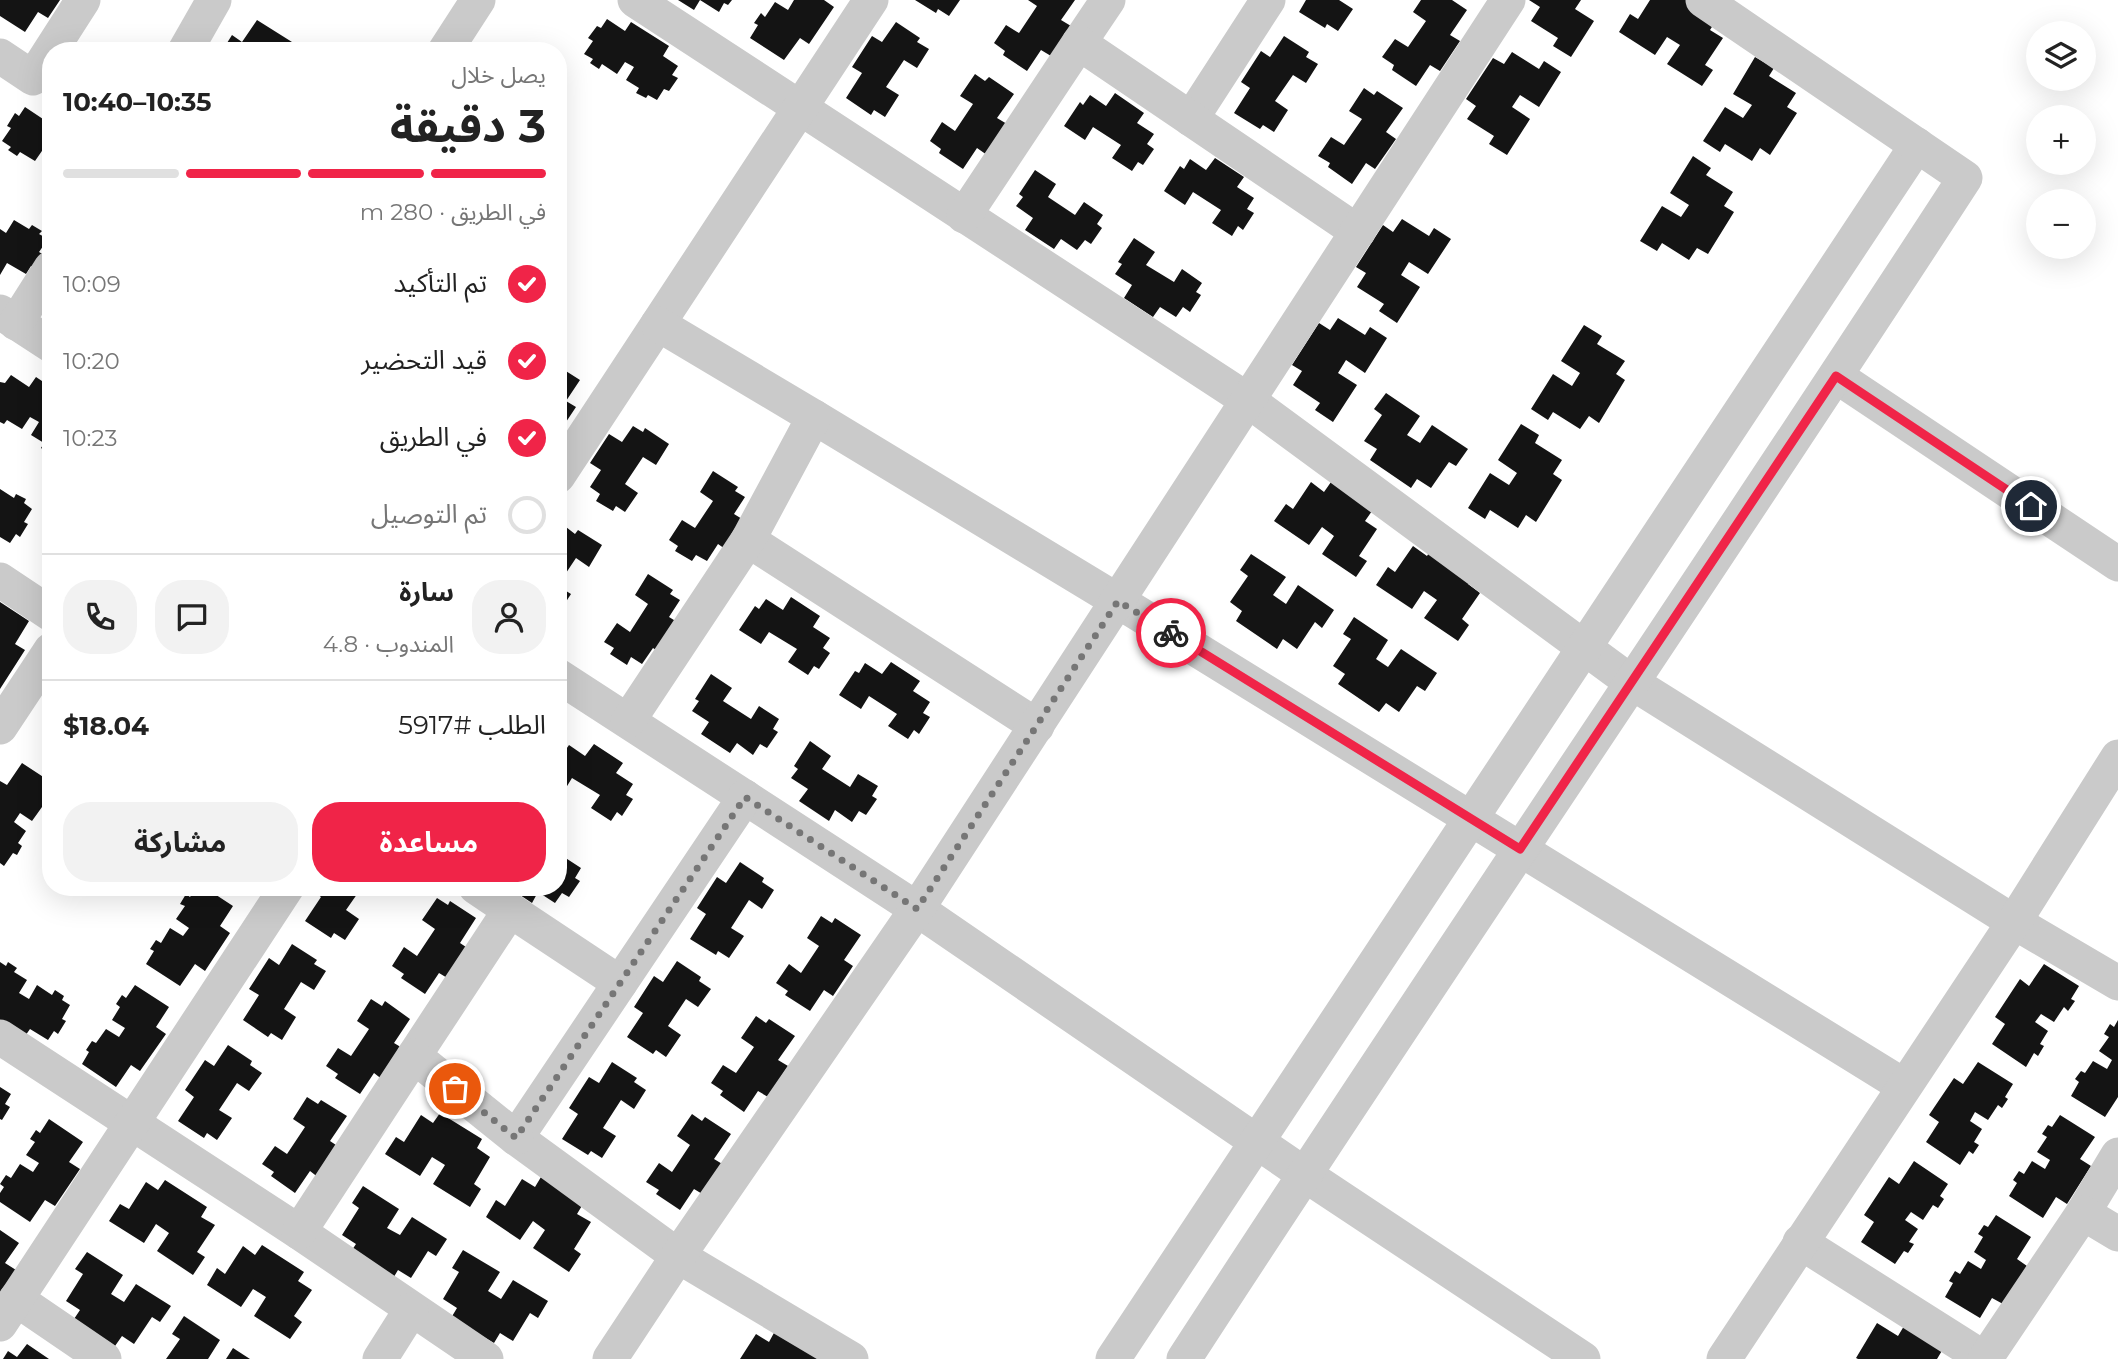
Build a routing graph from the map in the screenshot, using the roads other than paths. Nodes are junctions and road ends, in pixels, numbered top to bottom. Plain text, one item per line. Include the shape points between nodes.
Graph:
1 (83, 0) edge
2 (214, 0) edge
3 (478, 0) edge
4 (635, 0) edge
5 (871, 0) edge
6 (1108, 0) edge
7 (1268, 0) edge
8 (1508, 0) edge
9 (1703, 0) edge
10 (62, 42) edge
11 (190, 42) edge
12 (451, 42) edge
13 (1079, 43) junction
14 (0, 56) edge
15 (42, 84) edge
16 (800, 109) junction
17 (1191, 119) junction
18 (1917, 145) junction
19 (964, 216) junction
20 (1358, 232) junction
21 (42, 278) edge
22 (8, 318) edge
23 (658, 324) junction
24 (42, 339) edge
25 (1836, 376) junction
26 (1248, 401) junction
27 (814, 416) junction
28 (567, 462) edge
29 (748, 540) junction
30 (2118, 564) edge
31 (0, 580) edge
32 (1118, 601) junction
33 (42, 608) edge
34 (1584, 647) junction
35 (42, 664) edge
36 (567, 682) edge
37 (1631, 682) junction
38 (628, 721) junction
39 (1037, 726) junction
40 (0, 727) edge
41 (2118, 757) edge
42 (745, 797) junction
43 (1471, 818) junction
44 (1520, 849) junction
45 (281, 896) edge
46 (489, 896) edge
47 (917, 909) junction
48 (510, 910) junction
49 (2014, 922) junction
50 (620, 983) junction
51 (2118, 983) edge
52 (0, 1037) edge
53 (414, 1056) junction
54 (1904, 1086) junction
55 (132, 1124) junction
56 (516, 1138) junction
57 (1257, 1141) junction
58 (2118, 1155) edge
59 (1304, 1174) junction
60 (2083, 1213) junction
61 (299, 1233) junction
62 (2118, 1234) edge
63 (1800, 1242) junction
64 (678, 1256) junction
65 (411, 1310) junction
66 (8, 1311) edge
67 (104, 1359) edge
68 (380, 1359) edge
69 (486, 1359) edge
70 (610, 1359) edge
71 (851, 1359) edge
72 (1113, 1359) edge
73 (1184, 1359) edge
74 (1583, 1359) edge
75 (1724, 1359) edge
76 (1985, 1359) edge

1 - 10 street
2 - 11 street
3 - 12 street
4 - 16 street
5 - 16 street
6 - 13 street
7 - 17 street
8 - 20 street
9 - 18 street
13 - 17 street
13 - 19 street
14 - 15 street
16 - 19 street
16 - 23 street
17 - 20 street
18 - 25 street via 1965,178
18 - 34 street
19 - 26 street
20 - 26 street
21 - 22 street
22 - 24 street
23 - 27 street
23 - 28 street
25 - 30 street
25 - 37 street
26 - 32 street
26 - 34 street
27 - 29 street
27 - 32 street
29 - 38 street
29 - 39 street
31 - 33 street
32 - 39 street
32 - 43 street
34 - 37 street
34 - 43 street
35 - 40 street
36 - 38 street
37 - 44 street
37 - 49 street
38 - 42 street
39 - 47 street
41 - 49 street
42 - 47 street
42 - 50 street
43 - 44 street
43 - 57 street
44 - 54 street
44 - 59 street
45 - 55 street
46 - 48 street
47 - 57 street
47 - 64 street
48 - 50 street
48 - 53 street
49 - 51 street
49 - 54 street
50 - 56 street
52 - 55 street
53 - 56 street
53 - 61 street
54 - 63 street
55 - 61 street
55 - 66 street
56 - 64 street
57 - 59 street
57 - 72 street
58 - 60 street
59 - 73 street
59 - 74 street
60 - 62 street
60 - 76 street
61 - 65 street
63 - 75 street
63 - 76 street
64 - 70 street
64 - 71 street
65 - 68 street
65 - 69 street
66 - 67 street

